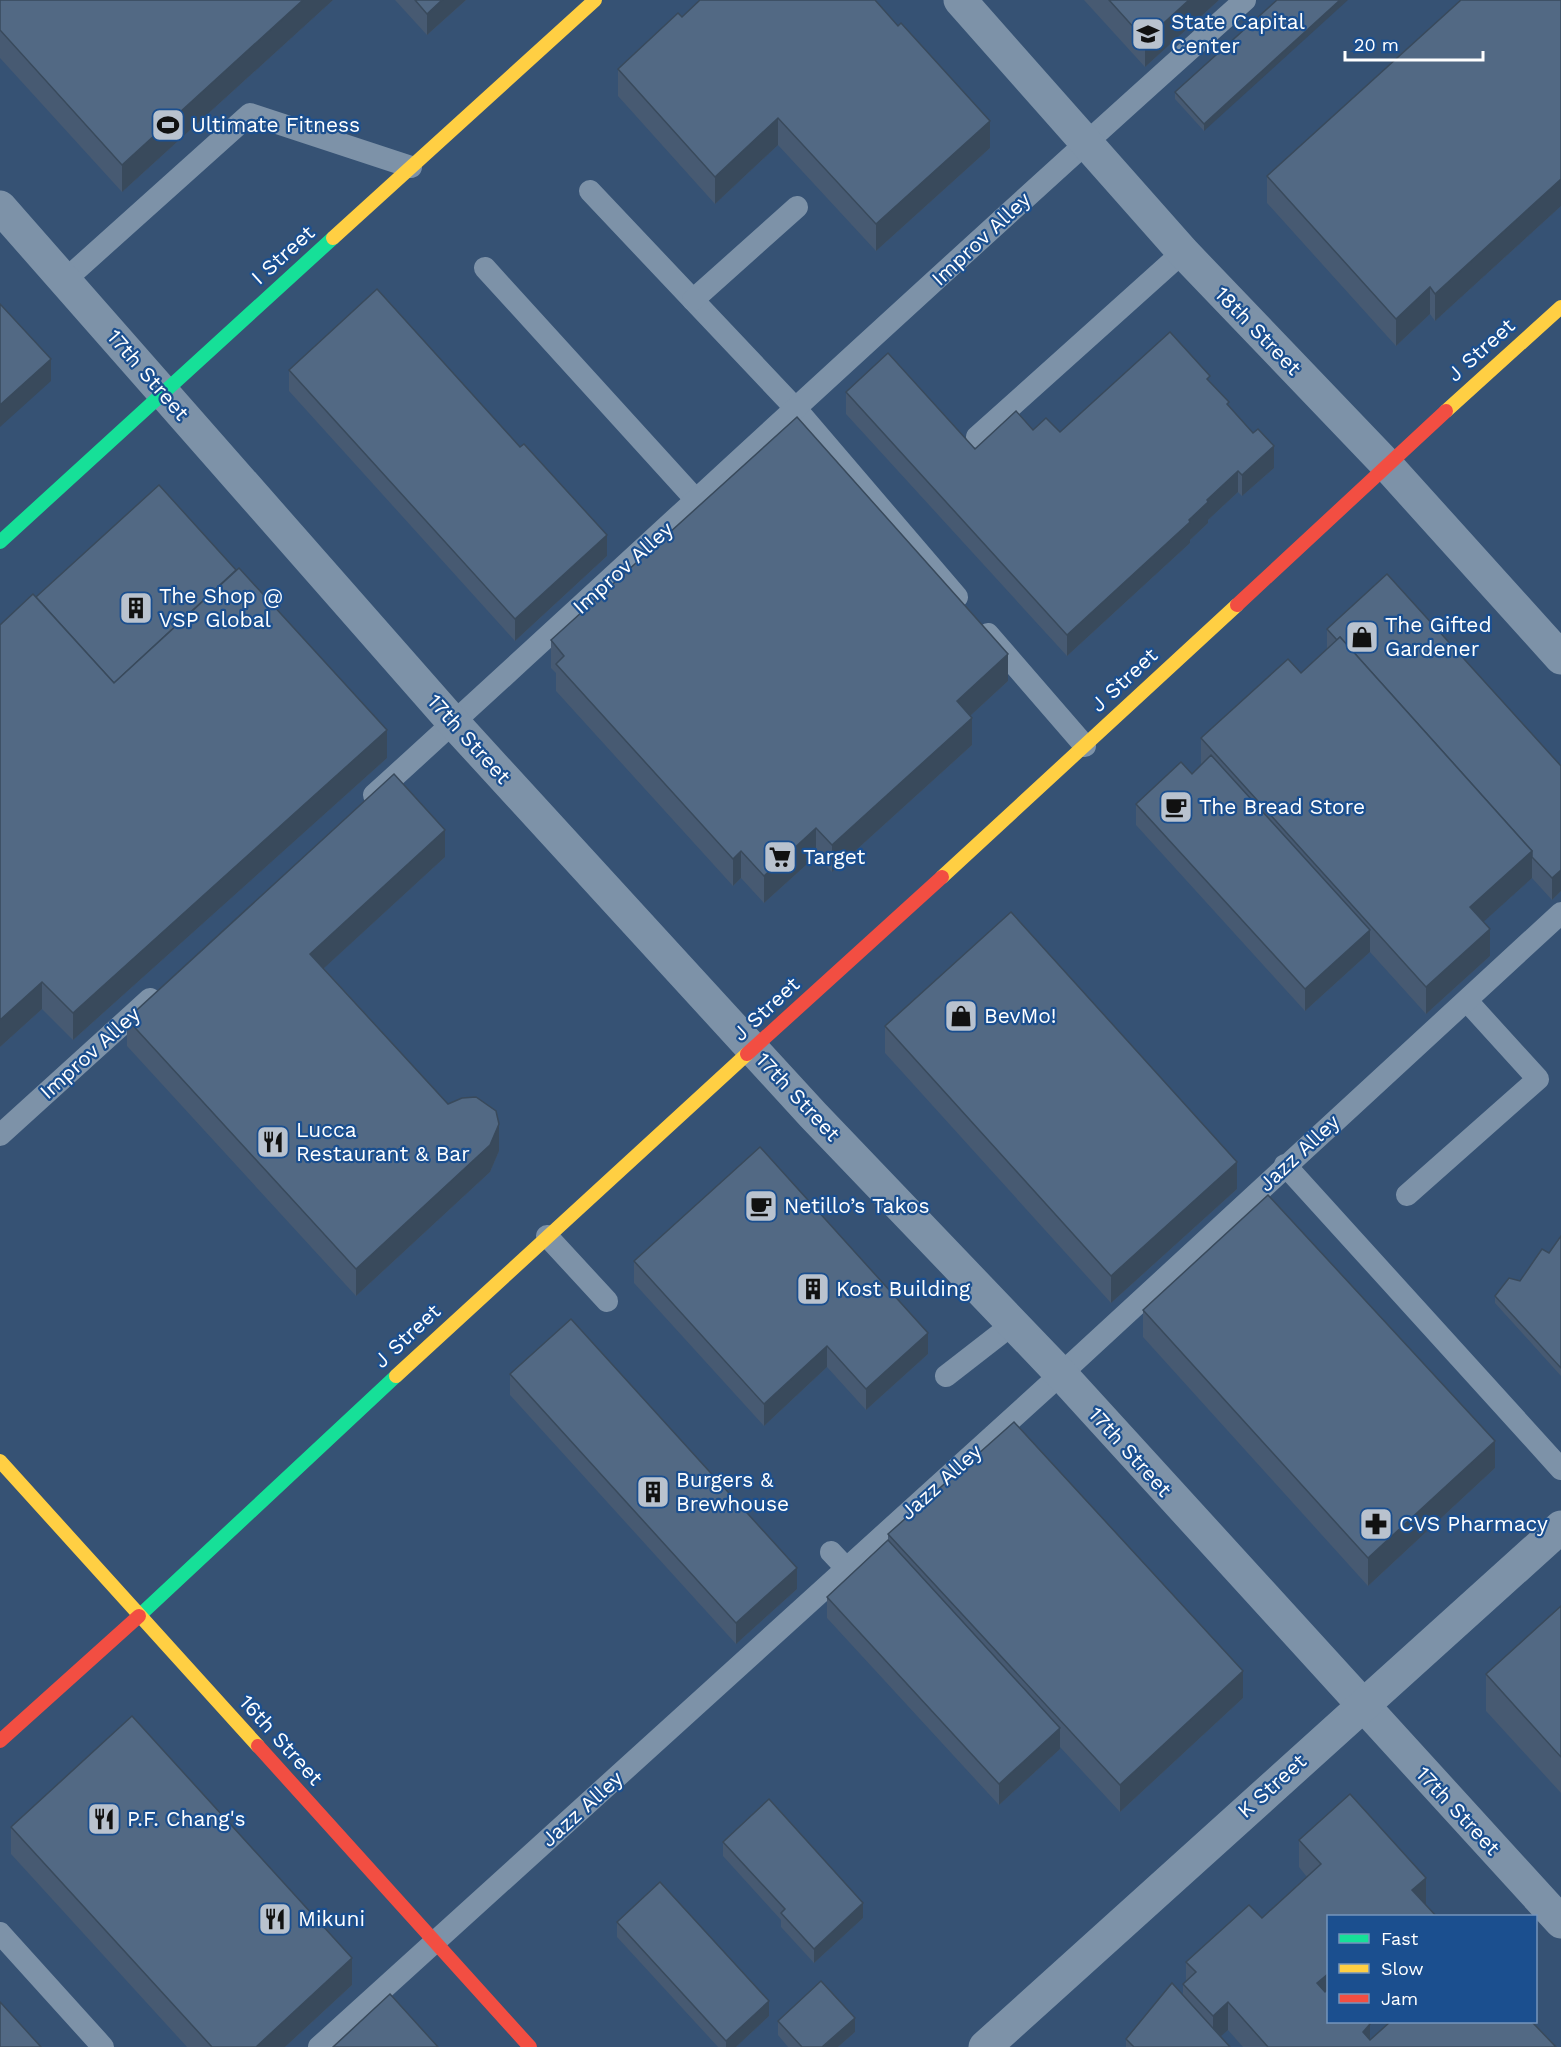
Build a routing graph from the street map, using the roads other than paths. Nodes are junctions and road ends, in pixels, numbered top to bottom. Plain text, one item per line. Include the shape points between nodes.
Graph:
1 (595, 0) edge
2 (960, 0) edge
3 (1245, 0) edge
4 (1087, 141) junction
5 (411, 166) junction
6 (590, 191) dead end
7 (0, 207) edge
8 (797, 207) dead end
9 (1183, 252) junction
10 (486, 268) dead end
11 (65, 280) junction
12 (693, 300) junction
13 (1561, 307) edge
14 (164, 393) junction
15 (797, 410) junction
16 (977, 437) dead end
17 (1386, 464) junction
18 (697, 501) junction
19 (0, 542) edge
20 (1561, 658) edge
21 (452, 722) junction
22 (1085, 747) junction
23 (354, 813) edge
24 (1561, 913) edge
25 (169, 981) edge
26 (1467, 1001) junction
27 (753, 1049) junction
28 (0, 1135) edge
29 (1285, 1165) junction
30 (1407, 1195) dead end
31 (547, 1236) junction
32 (606, 1301) dead end
33 (1013, 1324) junction
34 (1061, 1374) junction
35 (946, 1376) dead end
36 (0, 1461) edge
37 (1561, 1469) edge
38 (1561, 1527) edge
39 (139, 1617) junction
40 (1361, 1706) junction
41 (0, 1741) edge
42 (1561, 1922) edge
43 (0, 1933) edge
44 (436, 1941) junction
45 (103, 2047) edge
46 (319, 2047) edge
47 (530, 2047) edge
48 (985, 2047) edge

1 - 5 main road, I Street
2 - 4 street, 18th Street
3 - 4 lane, Improv Alley
4 - 9 street, 18th Street
4 - 15 lane, Improv Alley
5 - 11 lane via 250,114
5 - 14 main road, I Street
6 - 12 lane
7 - 11 street, 17th Street
8 - 12 lane
9 - 16 lane
9 - 17 street, 18th Street
10 - 18 lane
11 - 14 street, 17th Street
12 - 15 lane
13 - 17 main road, J Street
14 - 19 main road, I Street
14 - 21 street, 17th Street
15 - 18 lane, Improv Alley
15 - 22 lane
17 - 20 street, 18th Street
17 - 22 main road, J Street
18 - 21 lane, Improv Alley
21 - 23 lane, Improv Alley
21 - 27 street, 17th Street
22 - 27 main road, J Street
24 - 26 lane, Jazz Alley
25 - 28 lane, Improv Alley
26 - 29 lane, Jazz Alley
26 - 30 lane via 1538,1079
27 - 31 main road, J Street
27 - 33 street, 17th Street
29 - 34 lane, Jazz Alley
29 - 37 lane
31 - 32 lane
31 - 39 main road, J Street
33 - 34 street, 17th Street
33 - 35 lane
34 - 40 street, 17th Street
34 - 44 lane, Jazz Alley via 838,1560
36 - 39 main road, 16th Street
38 - 40 street, K Street
39 - 41 main road, J Street
39 - 44 main road, 16th Street
40 - 42 street, 17th Street
40 - 48 street, K Street
43 - 45 lane
44 - 46 lane, Jazz Alley
44 - 47 main road, 16th Street

